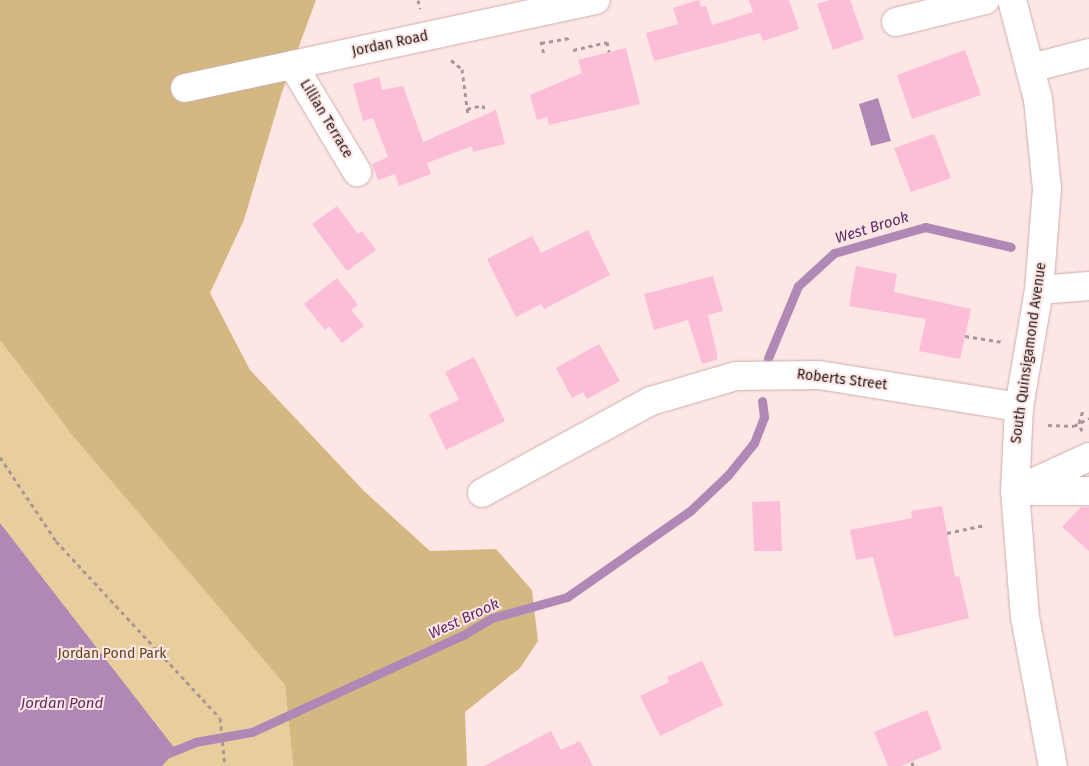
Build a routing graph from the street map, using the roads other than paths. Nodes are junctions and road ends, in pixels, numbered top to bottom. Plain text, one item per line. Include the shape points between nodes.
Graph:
1 (596, 0) edge
2 (985, 0) edge
3 (1012, 0) edge
4 (896, 22) dead end
5 (1089, 53) edge
6 (294, 65) junction
7 (1031, 68) junction
8 (185, 88) dead end
9 (358, 172) dead end
10 (1089, 286) edge
11 (1040, 290) junction
12 (1019, 407) junction
13 (1087, 446) edge
14 (1015, 491) junction
15 (1089, 491) edge
16 (482, 494) dead end
17 (1053, 766) edge

1 - 6 street, Jordan Road
2 - 4 street
3 - 7 street, South Quinsigamond Avenue
5 - 7 street
6 - 8 street, Jordan Road
6 - 9 street, Lillian Terrace
7 - 11 street, South Quinsigamond Avenue via 1042,126 1047,190
10 - 11 street
11 - 12 street, South Quinsigamond Avenue
12 - 14 street, South Quinsigamond Avenue
12 - 16 street, Roberts Street via 819,375 736,376 651,401
13 - 14 street
14 - 15 street
14 - 17 street, South Quinsigamond Avenue via 1025,617

